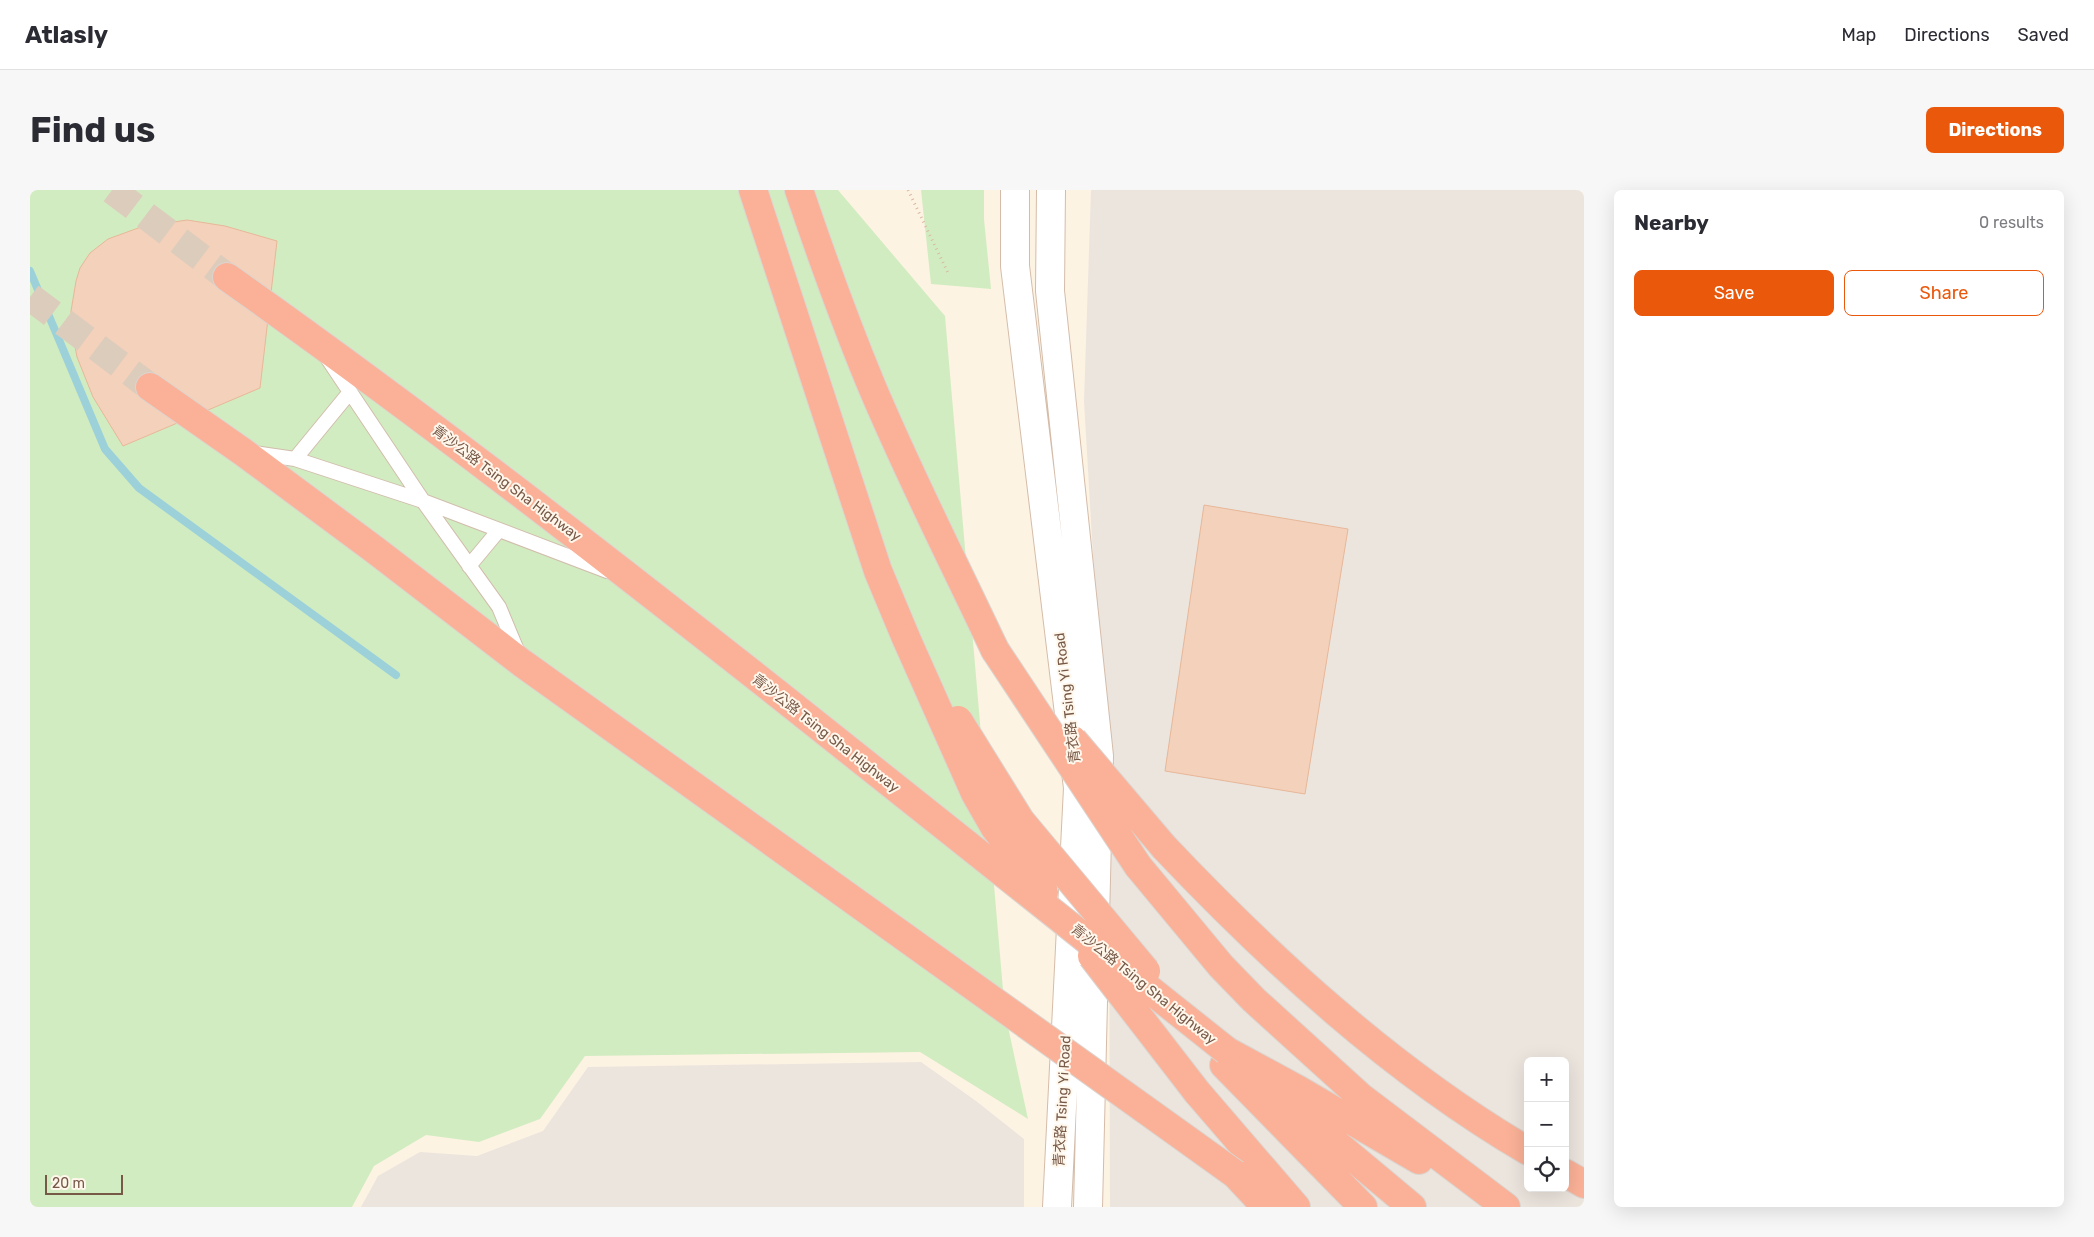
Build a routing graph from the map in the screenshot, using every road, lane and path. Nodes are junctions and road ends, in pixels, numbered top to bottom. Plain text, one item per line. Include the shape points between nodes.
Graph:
1 (752, 190) edge
2 (799, 190) edge
3 (908, 190) edge
4 (1015, 190) edge
5 (1051, 190) edge
6 (949, 275) dead end
7 (227, 277) tunnel mouth
8 (315, 340) junction
9 (150, 387) tunnel mouth
10 (350, 392) junction
11 (243, 452) junction
12 (295, 459) junction
13 (424, 501) junction
14 (499, 530) junction
15 (469, 566) junction
16 (640, 584) junction
17 (906, 638) junction
18 (995, 650) junction
19 (522, 663) junction
20 (1227, 1051) junction
21 (1524, 1148) edge
22 (1235, 1174) junction
23 (1569, 1175) edge
24 (1584, 1184) edge
25 (1057, 1207) edge
26 (1088, 1207) edge
27 (1266, 1207) edge
28 (1290, 1207) edge
29 (1296, 1207) edge
30 (1363, 1207) edge
31 (1412, 1207) edge
32 (1497, 1207) edge
33 (1506, 1207) edge

1 - 17 highway via 878,571
2 - 18 highway via 870,381 914,482
3 - 6 path
4 - 25 main road, 青衣路 Tsing Yi Road via 1015,266 1078,788
5 - 26 main road, 青衣路 Tsing Yi Road via 1050,290 1099,756
7 - 8 highway, 青沙公路 Tsing Sha Highway
8 - 10 lane
8 - 16 highway, 青沙公路 Tsing Sha Highway
9 - 11 highway
10 - 12 lane
10 - 13 lane
11 - 12 lane
11 - 19 highway
12 - 13 lane
13 - 14 lane
13 - 15 lane
14 - 15 lane
14 - 16 lane
15 - 19 lane via 499,606
16 - 20 highway, 青沙公路 Tsing Sha Highway, bridge
17 - 29 highway, bridge via 975,793 995,828 1197,1092
17 - 30 highway, bridge via 1020,820 1224,1065
18 - 21 highway, bridge via 1164,847 1257,940 1382,1051
18 - 33 highway, bridge via 1138,866 1221,966 1362,1098
19 - 22 highway, bridge
20 - 31 highway, 青沙公路 Tsing Sha Highway
20 - 32 highway
22 - 27 highway
22 - 28 highway
23 - 24 highway

